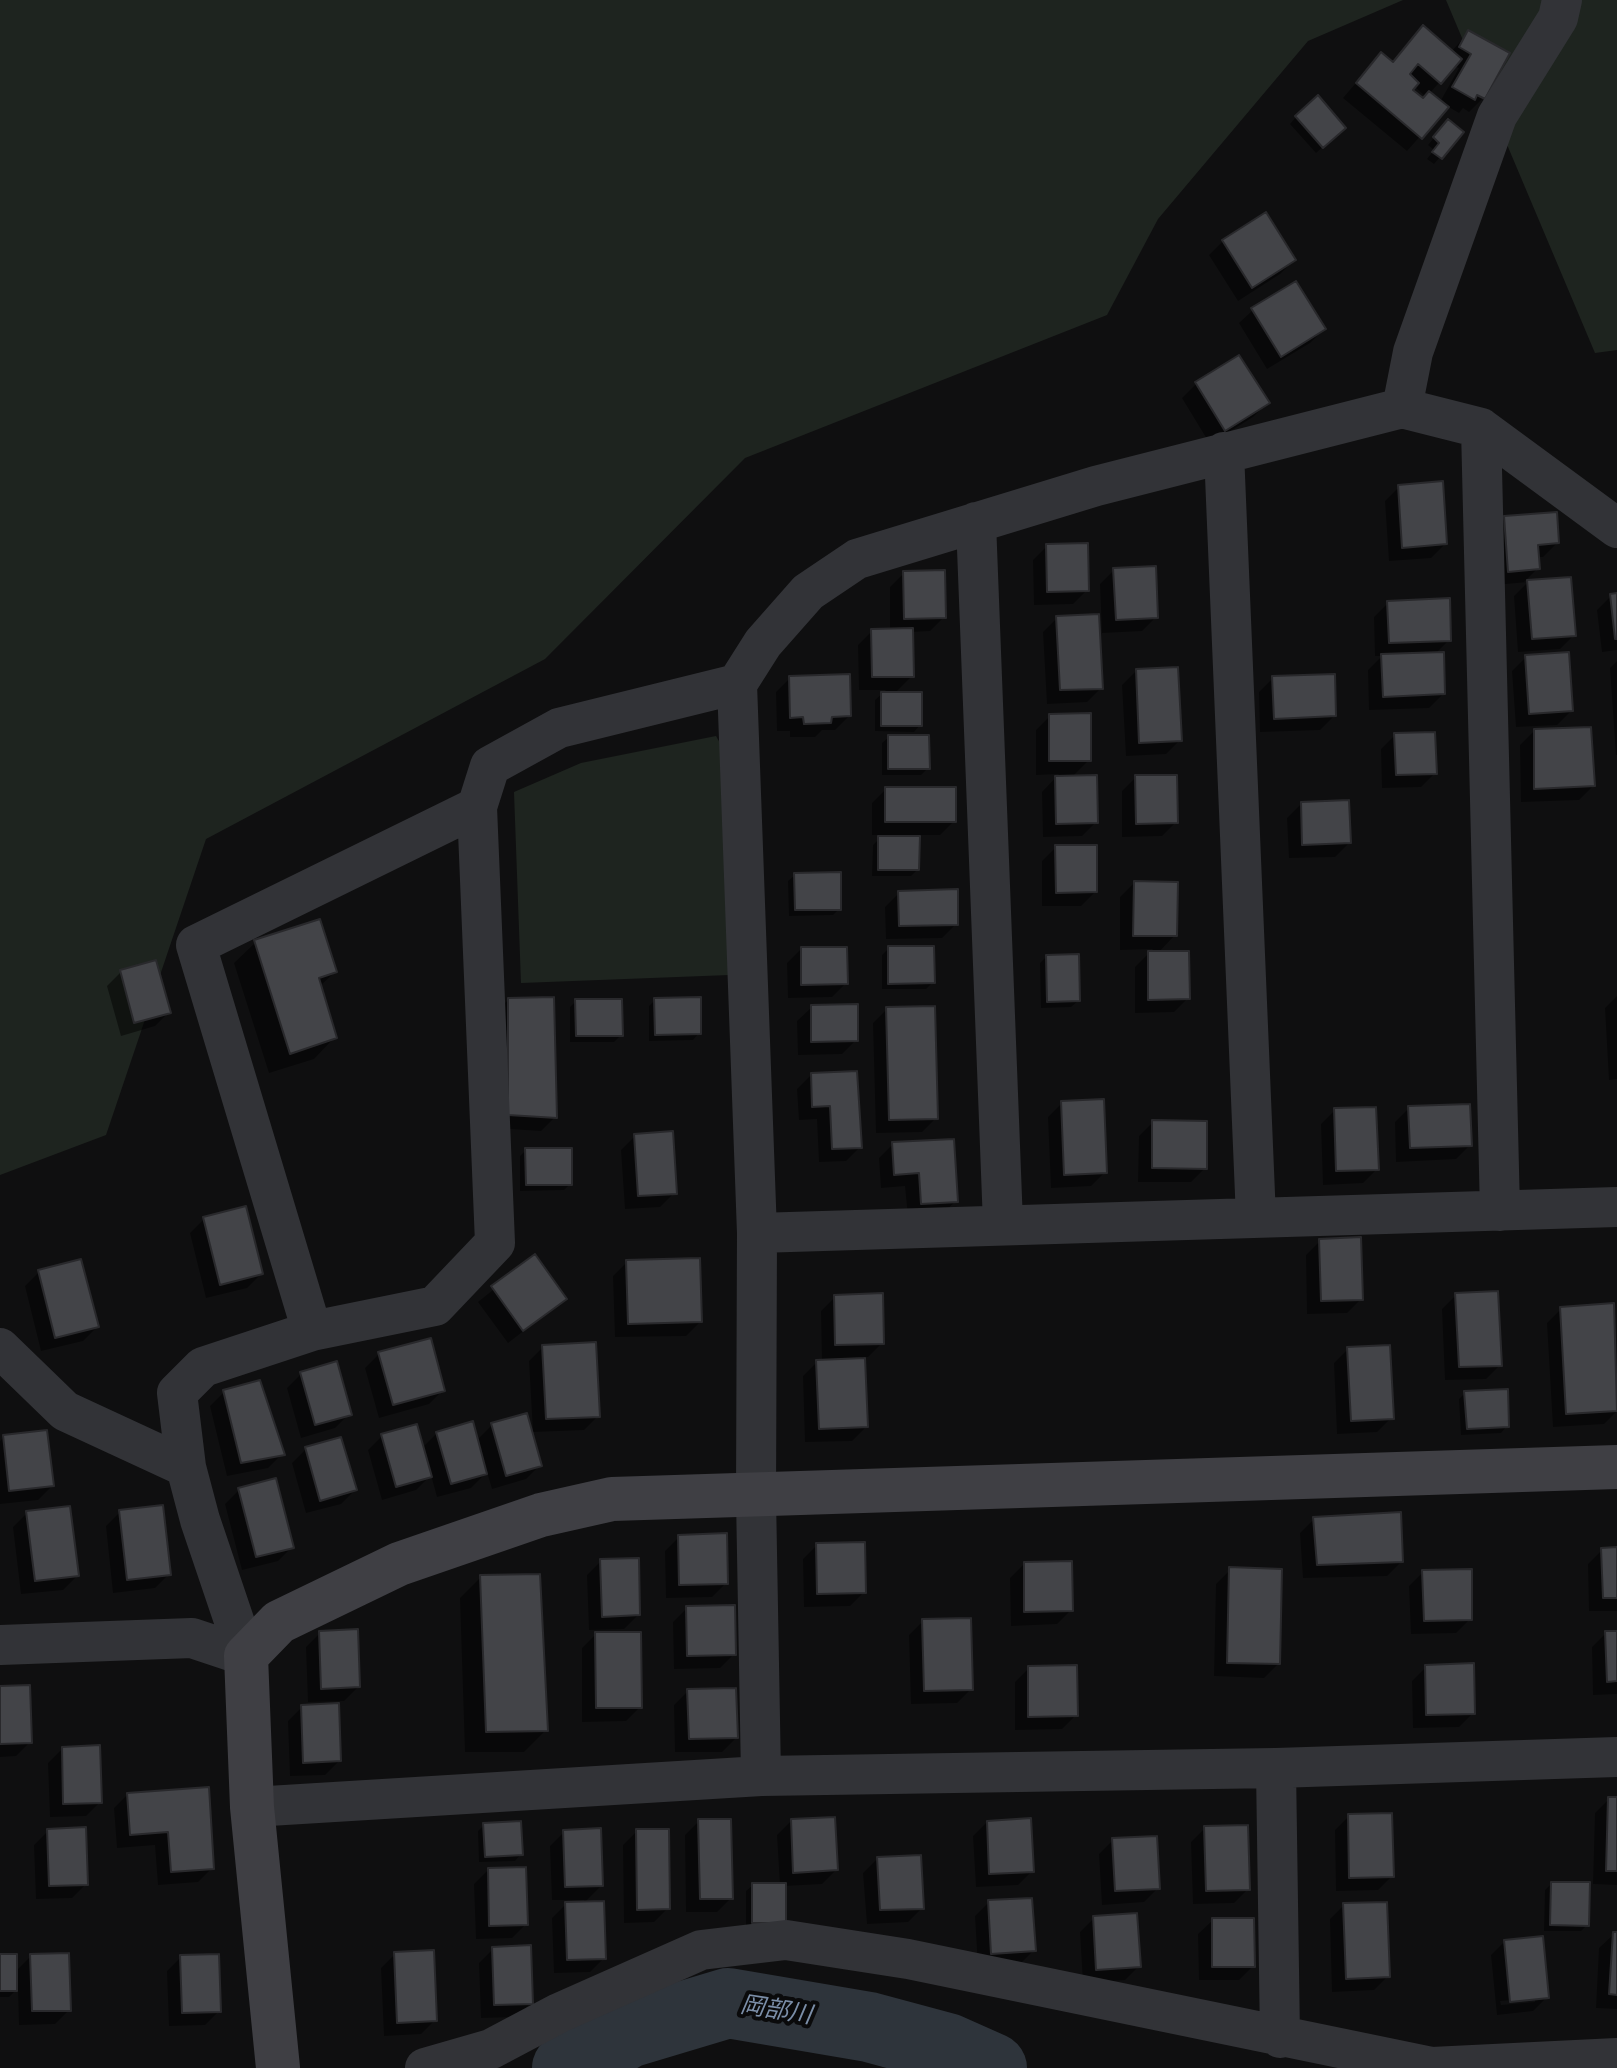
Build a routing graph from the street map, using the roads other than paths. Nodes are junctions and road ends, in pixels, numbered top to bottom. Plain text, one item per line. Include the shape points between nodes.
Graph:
1 (1562, 0) edge
2 (1402, 408) junction
3 (1481, 428) junction
4 (1224, 452) junction
5 (976, 522) junction
6 (1617, 528) edge
7 (737, 684) junction
8 (477, 807) junction
9 (1617, 1207) edge
10 (1500, 1211) junction
11 (1256, 1218) junction
12 (1003, 1224) junction
13 (757, 1233) junction
14 (312, 1331) junction
15 (0, 1348) edge
16 (186, 1467) junction
17 (1617, 1467) edge
18 (756, 1497) junction
19 (0, 1645) edge
20 (246, 1656) junction
21 (1617, 1757) edge
22 (1276, 1768) junction
23 (761, 1776) junction
24 (252, 1807) junction
25 (1280, 2038) junction
26 (1617, 2058) edge
27 (278, 2068) edge
28 (425, 2068) edge

1 - 2 street via 1558,18 1497,116 1413,352
2 - 3 street
2 - 4 street
3 - 6 street
3 - 10 street
4 - 5 street
4 - 11 street
5 - 7 street via 857,559 808,592 763,643
5 - 12 street
7 - 8 street via 559,728 490,766
7 - 13 street
8 - 14 street via 495,1243 435,1306
8 - 14 street via 196,945
9 - 10 street
10 - 11 street
11 - 12 street
12 - 13 street
13 - 18 street
14 - 16 street via 203,1367 177,1393
15 - 16 street via 65,1411
16 - 20 street
17 - 18 street
18 - 20 street via 612,1499 529,1519 399,1564 279,1622
18 - 23 street
19 - 20 street via 192,1638
20 - 24 street
21 - 22 street
22 - 23 street
22 - 25 street
23 - 24 street
24 - 27 street
25 - 26 street via 1432,2067
25 - 28 street via 922,1962 786,1940 701,1950 491,2049

